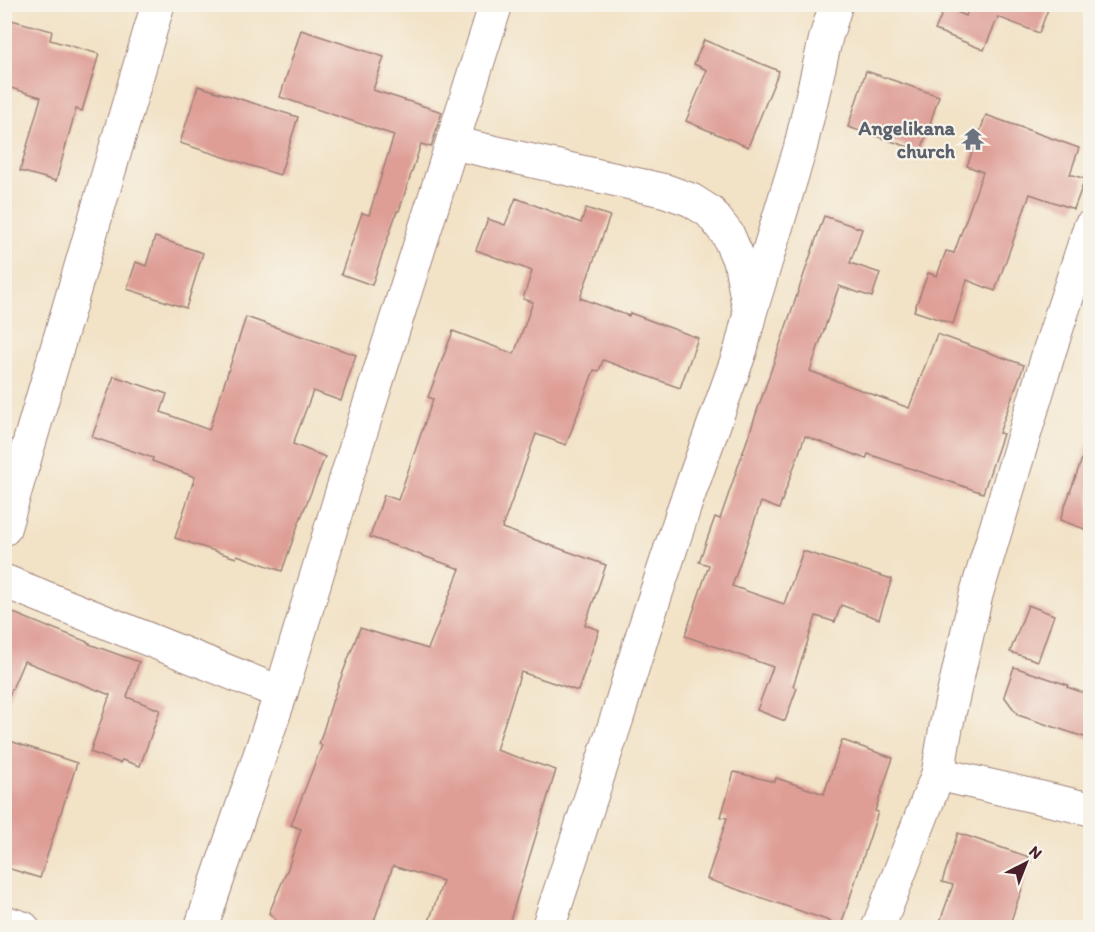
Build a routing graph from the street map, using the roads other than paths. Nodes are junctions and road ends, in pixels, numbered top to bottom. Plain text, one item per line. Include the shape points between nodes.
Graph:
1 (158, 4) edge
2 (496, 4) edge
3 (836, 4) edge
4 (453, 143) junction
5 (1090, 227) edge
6 (750, 314) junction
7 (4, 529) edge
8 (4, 581) edge
9 (281, 693) junction
10 (938, 774) junction
11 (1090, 809) edge
12 (210, 920) edge
13 (4, 922) edge
14 (23, 927) edge
15 (548, 927) edge
16 (878, 927) edge

1 - 7 street
2 - 4 street
3 - 6 street via 801,149
4 - 6 street via 691,200 710,212 728,235 741,265
4 - 9 street
5 - 10 street via 976,595
6 - 15 street
8 - 9 street
9 - 12 street
10 - 11 street
10 - 16 street
13 - 14 street

